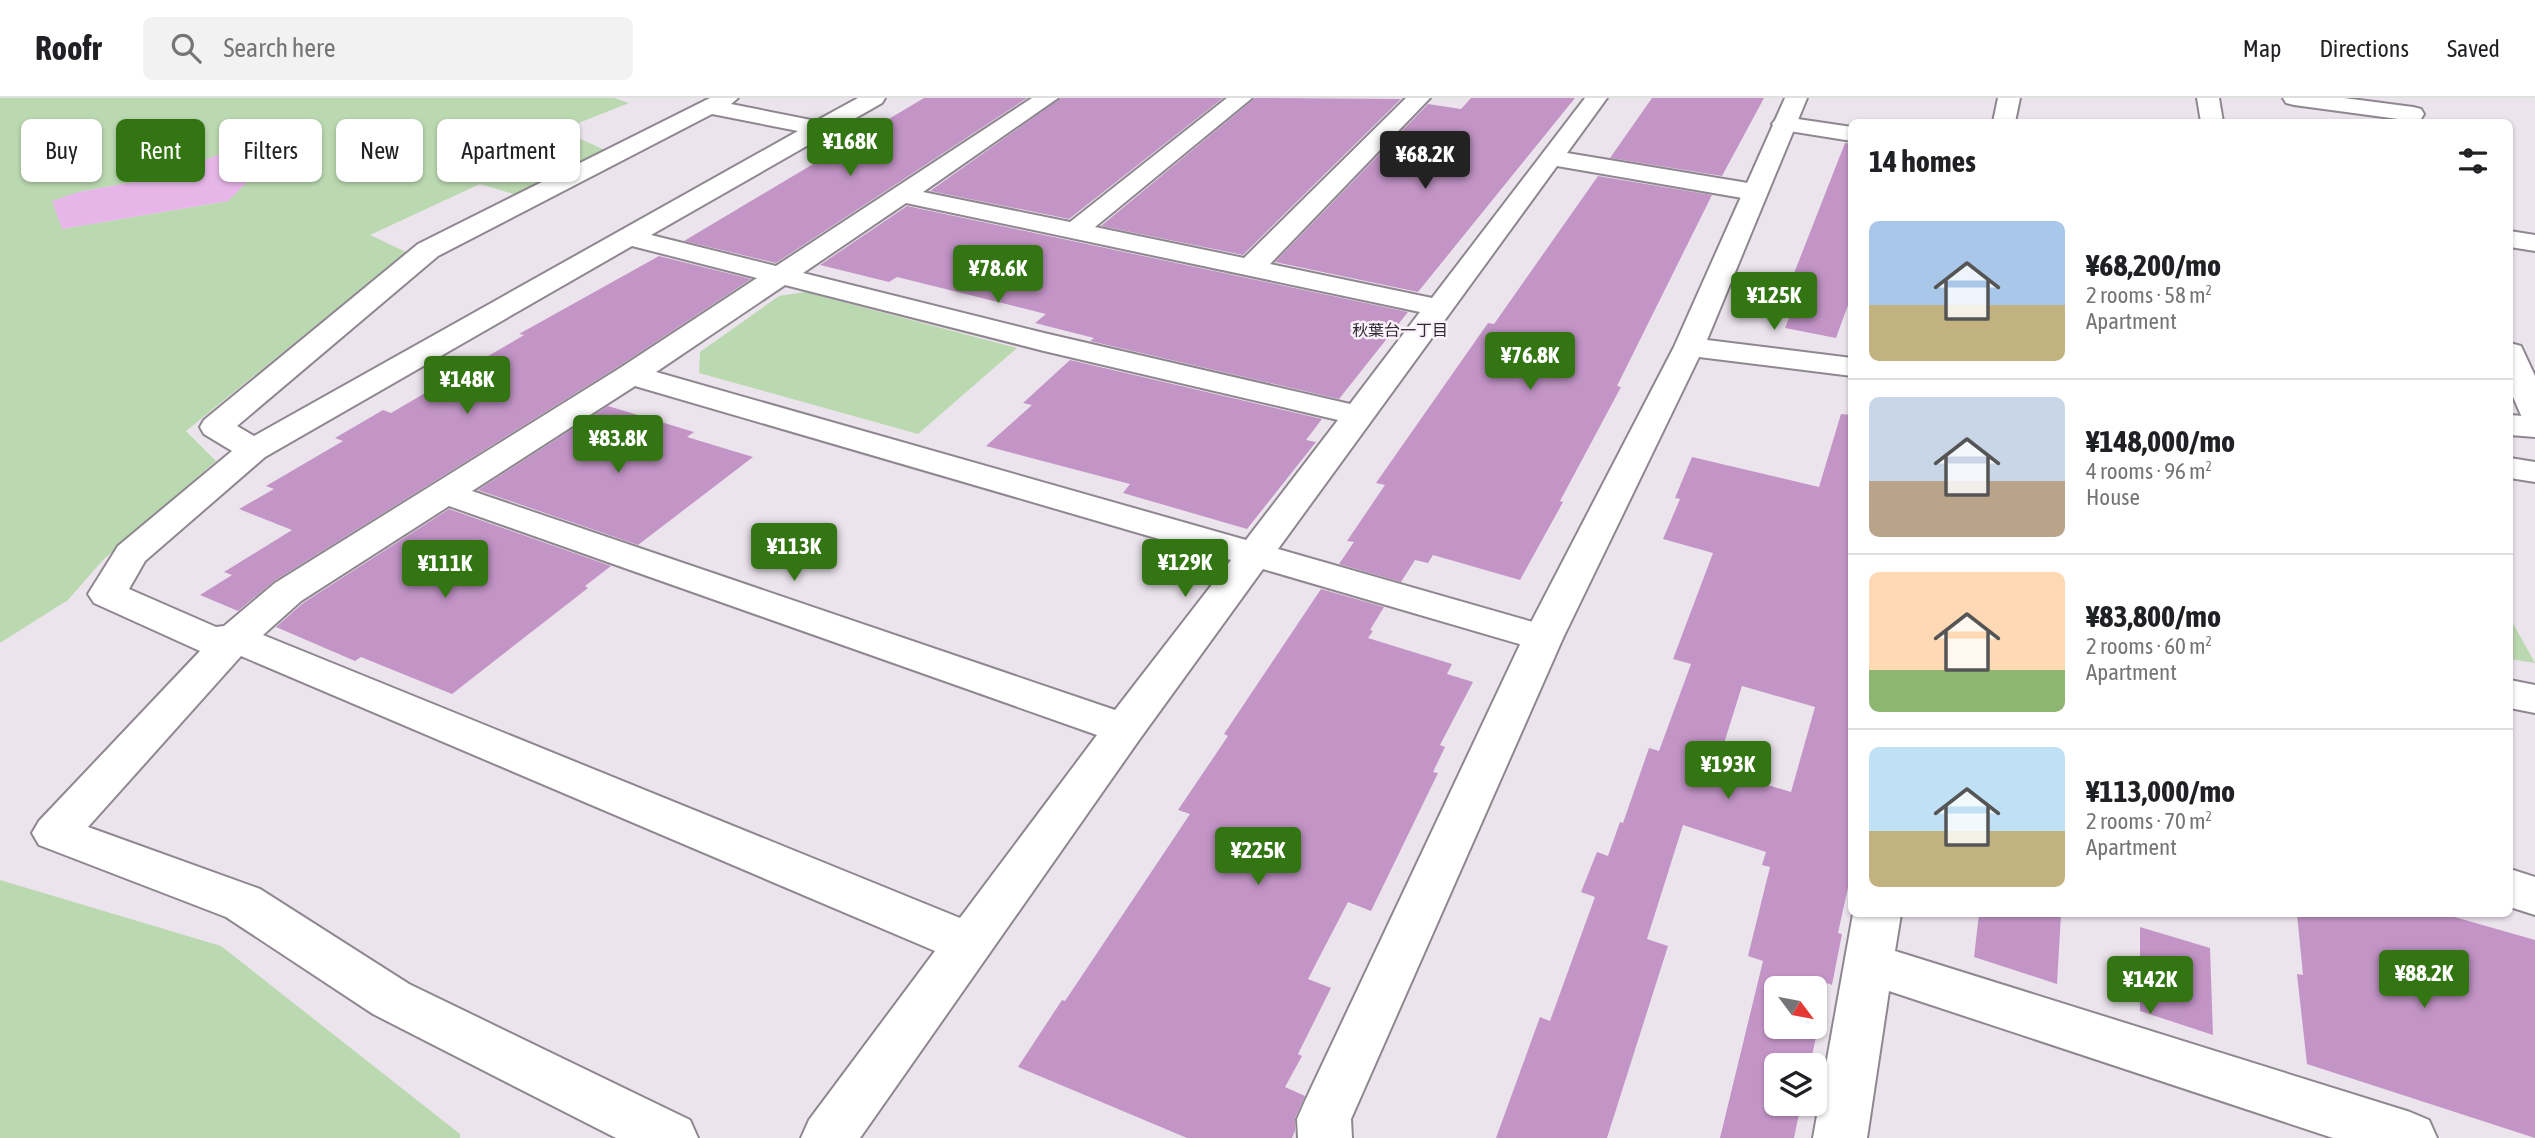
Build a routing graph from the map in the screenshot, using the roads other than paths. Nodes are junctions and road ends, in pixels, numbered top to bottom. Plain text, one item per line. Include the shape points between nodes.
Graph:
1 (874, 98) edge
2 (1047, 98) edge
3 (1241, 98) edge
4 (1419, 98) edge
5 (1596, 98) edge
6 (2010, 98) edge
7 (2208, 98) edge
8 (2294, 98) edge
9 (718, 102) edge
10 (1790, 111) edge
11 (2412, 112) edge
12 (2005, 119) edge
13 (2212, 119) edge
14 (820, 129) junction
15 (1848, 133) edge
16 (1551, 158) junction
17 (1754, 192) junction
18 (903, 195) junction
19 (1076, 230) junction
20 (626, 237) junction
21 (2513, 239) edge
22 (2535, 243) edge
23 (1251, 267) junction
24 (776, 276) junction
25 (1440, 308) junction
26 (1689, 346) junction
27 (2513, 360) edge
28 (1848, 367) edge
29 (631, 375) junction
30 (2535, 415) edge
31 (1360, 416) junction
32 (2513, 425) edge
33 (2535, 427) edge
34 (253, 450) junction
35 (2513, 468) edge
36 (2535, 472) edge
37 (446, 493) junction
38 (1256, 555) junction
39 (235, 638) junction
40 (1544, 638) junction
41 (2513, 695) edge
42 (2535, 699) edge
43 (1124, 729) junction
44 (2513, 889) edge
45 (2535, 896) edge
46 (1876, 917) edge
47 (968, 943) junction
48 (1868, 963) junction
49 (671, 1138) edge
50 (828, 1138) edge
51 (1325, 1138) edge
52 (1840, 1138) edge
53 (2410, 1138) edge

1 - 14 street
2 - 18 street
3 - 19 street
4 - 23 street
5 - 16 street
6 - 12 street
7 - 13 street
8 - 11 street
9 - 14 street
9 - 34 street via 428,250 216,427
10 - 15 street
10 - 17 street
14 - 20 street
16 - 17 street
16 - 25 street
17 - 26 street
18 - 19 street
18 - 24 street
19 - 23 street
20 - 24 street
20 - 34 street
21 - 22 street
23 - 25 street
24 - 29 street
24 - 31 street
25 - 31 street
26 - 28 street
26 - 40 street
27 - 30 street
29 - 37 street
29 - 38 street
31 - 38 street
32 - 33 street
34 - 39 street via 131,554 107,594 212,641
35 - 36 street
37 - 39 street via 288,592
37 - 43 street
38 - 40 street
38 - 43 street
39 - 47 street
39 - 49 street via 55,833 243,903 391,999
40 - 51 street via 1324,1119
41 - 42 street
43 - 47 street
44 - 45 street
46 - 48 street
47 - 50 street
48 - 52 street
48 - 53 street

